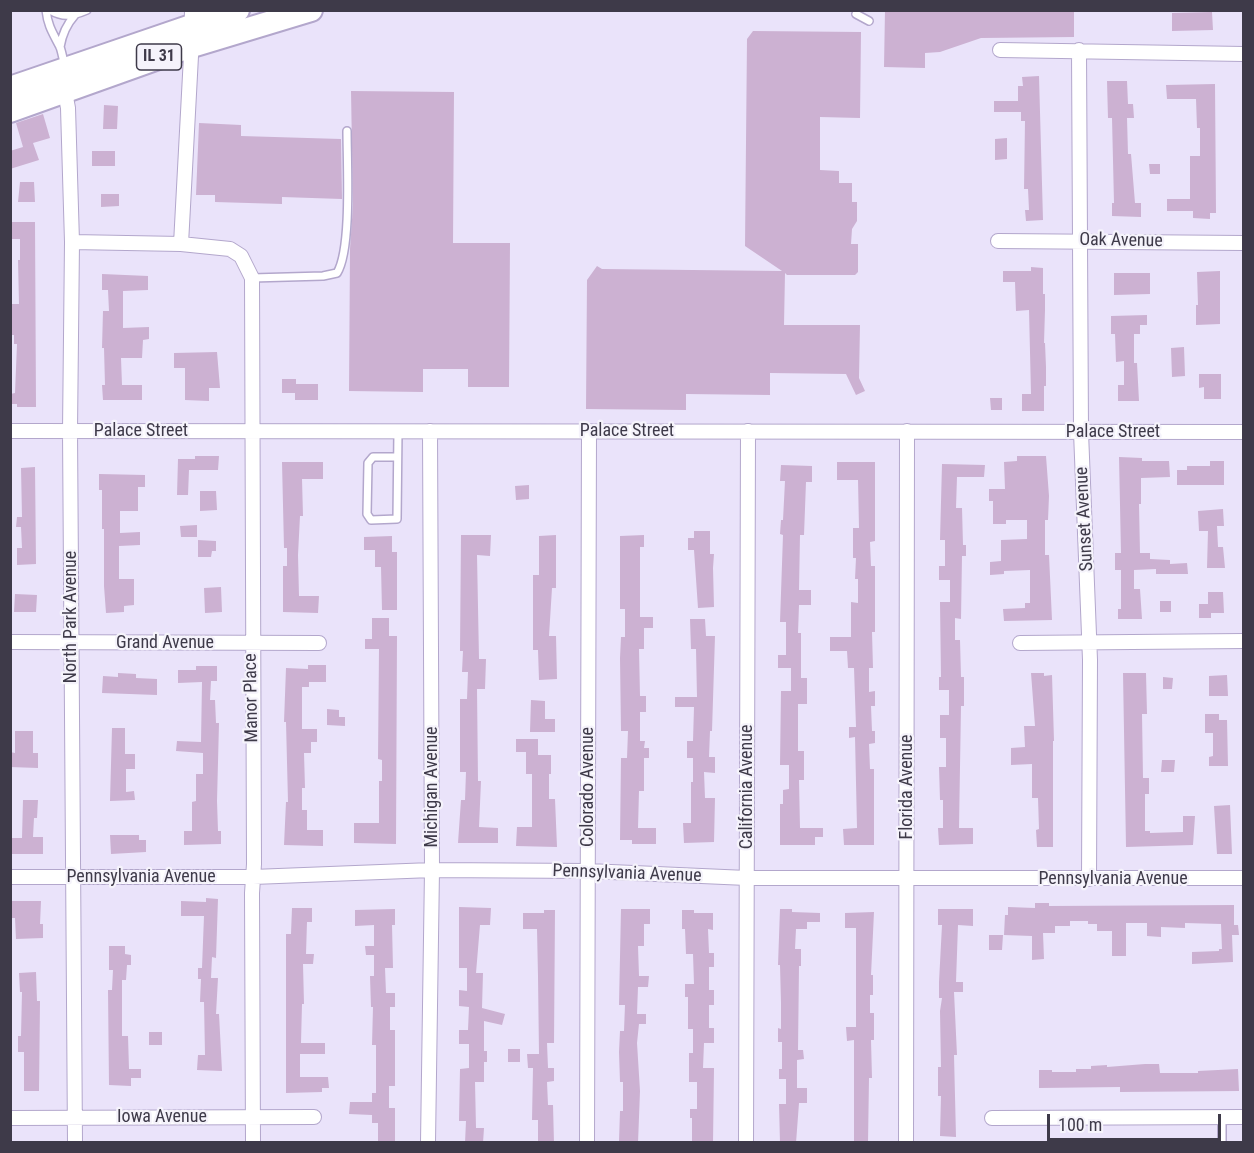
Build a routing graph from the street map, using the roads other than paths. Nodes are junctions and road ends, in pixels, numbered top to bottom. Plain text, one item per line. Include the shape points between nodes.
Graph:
1 (48, 10) edge
2 (87, 10) edge
3 (238, 10) edge
4 (311, 10) edge
5 (856, 14) dead end
6 (75, 15) junction
7 (869, 21) dead end
8 (192, 27) edge
9 (1000, 50) dead end
10 (1079, 50) junction
11 (1244, 54) edge
12 (63, 58) junction
13 (10, 88) edge
14 (65, 92) junction
15 (10, 111) edge
16 (347, 131) dead end
17 (998, 241) dead end
18 (1082, 241) junction
19 (72, 242) junction
20 (1244, 243) edge
21 (181, 244) junction
22 (252, 278) junction
23 (252, 430) junction
24 (10, 431) edge
25 (70, 431) junction
26 (398, 431) junction
27 (430, 431) junction
28 (589, 431) junction
29 (748, 431) junction
30 (908, 431) junction
31 (1081, 432) junction
32 (1244, 432) edge
33 (397, 457) junction
34 (1244, 641) edge
35 (10, 642) edge
36 (71, 642) junction
37 (1020, 642) dead end
38 (1090, 642) junction
39 (319, 643) dead end
40 (252, 644) junction
41 (432, 870) junction
42 (588, 871) junction
43 (74, 876) junction
44 (10, 877) edge
45 (253, 877) junction
46 (747, 878) junction
47 (907, 878) junction
48 (1089, 879) junction
49 (1244, 879) edge
50 (253, 1117) junction
51 (314, 1117) dead end
52 (1222, 1117) junction
53 (1244, 1117) edge
54 (10, 1118) edge
55 (75, 1118) junction
56 (992, 1118) dead end
57 (75, 1143) edge
58 (253, 1143) edge
59 (428, 1143) edge
60 (587, 1143) edge
61 (746, 1143) edge
62 (906, 1143) edge
63 (1222, 1143) edge

1 - 6 lane
1 - 12 lane
2 - 6 lane
3 - 8 main road
4 - 8 main road, IL 31
5 - 7 lane
6 - 12 lane via 64,30
8 - 12 main road
8 - 14 main road, IL 31
8 - 21 street
9 - 10 street
10 - 11 street
10 - 18 street, Sunset Avenue
12 - 13 main road
12 - 14 lane
14 - 15 main road, IL 31
14 - 19 street, North Park Avenue via 69,108
16 - 22 lane via 346,240 337,273
17 - 18 street, Oak Avenue
18 - 20 street, Oak Avenue
18 - 31 street, Sunset Avenue
19 - 21 street
19 - 25 street, North Park Avenue
21 - 22 street, Manor Place via 230,249 241,256
22 - 23 street, Manor Place
23 - 25 street, Palace Street
23 - 26 street, Palace Street
23 - 40 street, Manor Place
24 - 25 street, Palace Street
25 - 36 street, North Park Avenue
26 - 27 street, Palace Street
26 - 33 lane
27 - 28 street, Palace Street
27 - 41 street, Michigan Avenue
28 - 29 street, Palace Street
28 - 42 street, Colorado Avenue
29 - 30 street, Palace Street
29 - 46 street, California Avenue
30 - 31 street, Palace Street
30 - 47 street, Florida Avenue
31 - 32 street, Palace Street
31 - 38 street, Sunset Avenue
33 - 33 lane via 397,519 371,520 367,514 368,463 373,457
34 - 38 street
35 - 36 street, Grand Avenue
36 - 40 street, Grand Avenue
36 - 43 street, North Park Avenue
37 - 38 street
38 - 48 street, Sunset Avenue
39 - 40 street, Grand Avenue
40 - 45 street, Manor Place
41 - 42 street, Pennsylvania Avenue
41 - 45 street, Pennsylvania Avenue
41 - 59 street, Michigan Avenue
42 - 46 street, Pennsylvania Avenue
42 - 60 street, Colorado Avenue
43 - 44 street, Pennsylvania Avenue
43 - 45 street, Pennsylvania Avenue
43 - 55 street, North Park Avenue
45 - 50 street, Manor Place
46 - 47 street, Pennsylvania Avenue
46 - 61 street, California Avenue
47 - 48 street, Pennsylvania Avenue
47 - 62 street, Florida Avenue
48 - 49 street, Pennsylvania Avenue
50 - 51 street, Iowa Avenue
50 - 55 street, Iowa Avenue
50 - 58 street, Manor Place
52 - 53 street
52 - 56 street
52 - 63 lane
54 - 55 street, Iowa Avenue
55 - 57 street, North Park Avenue

